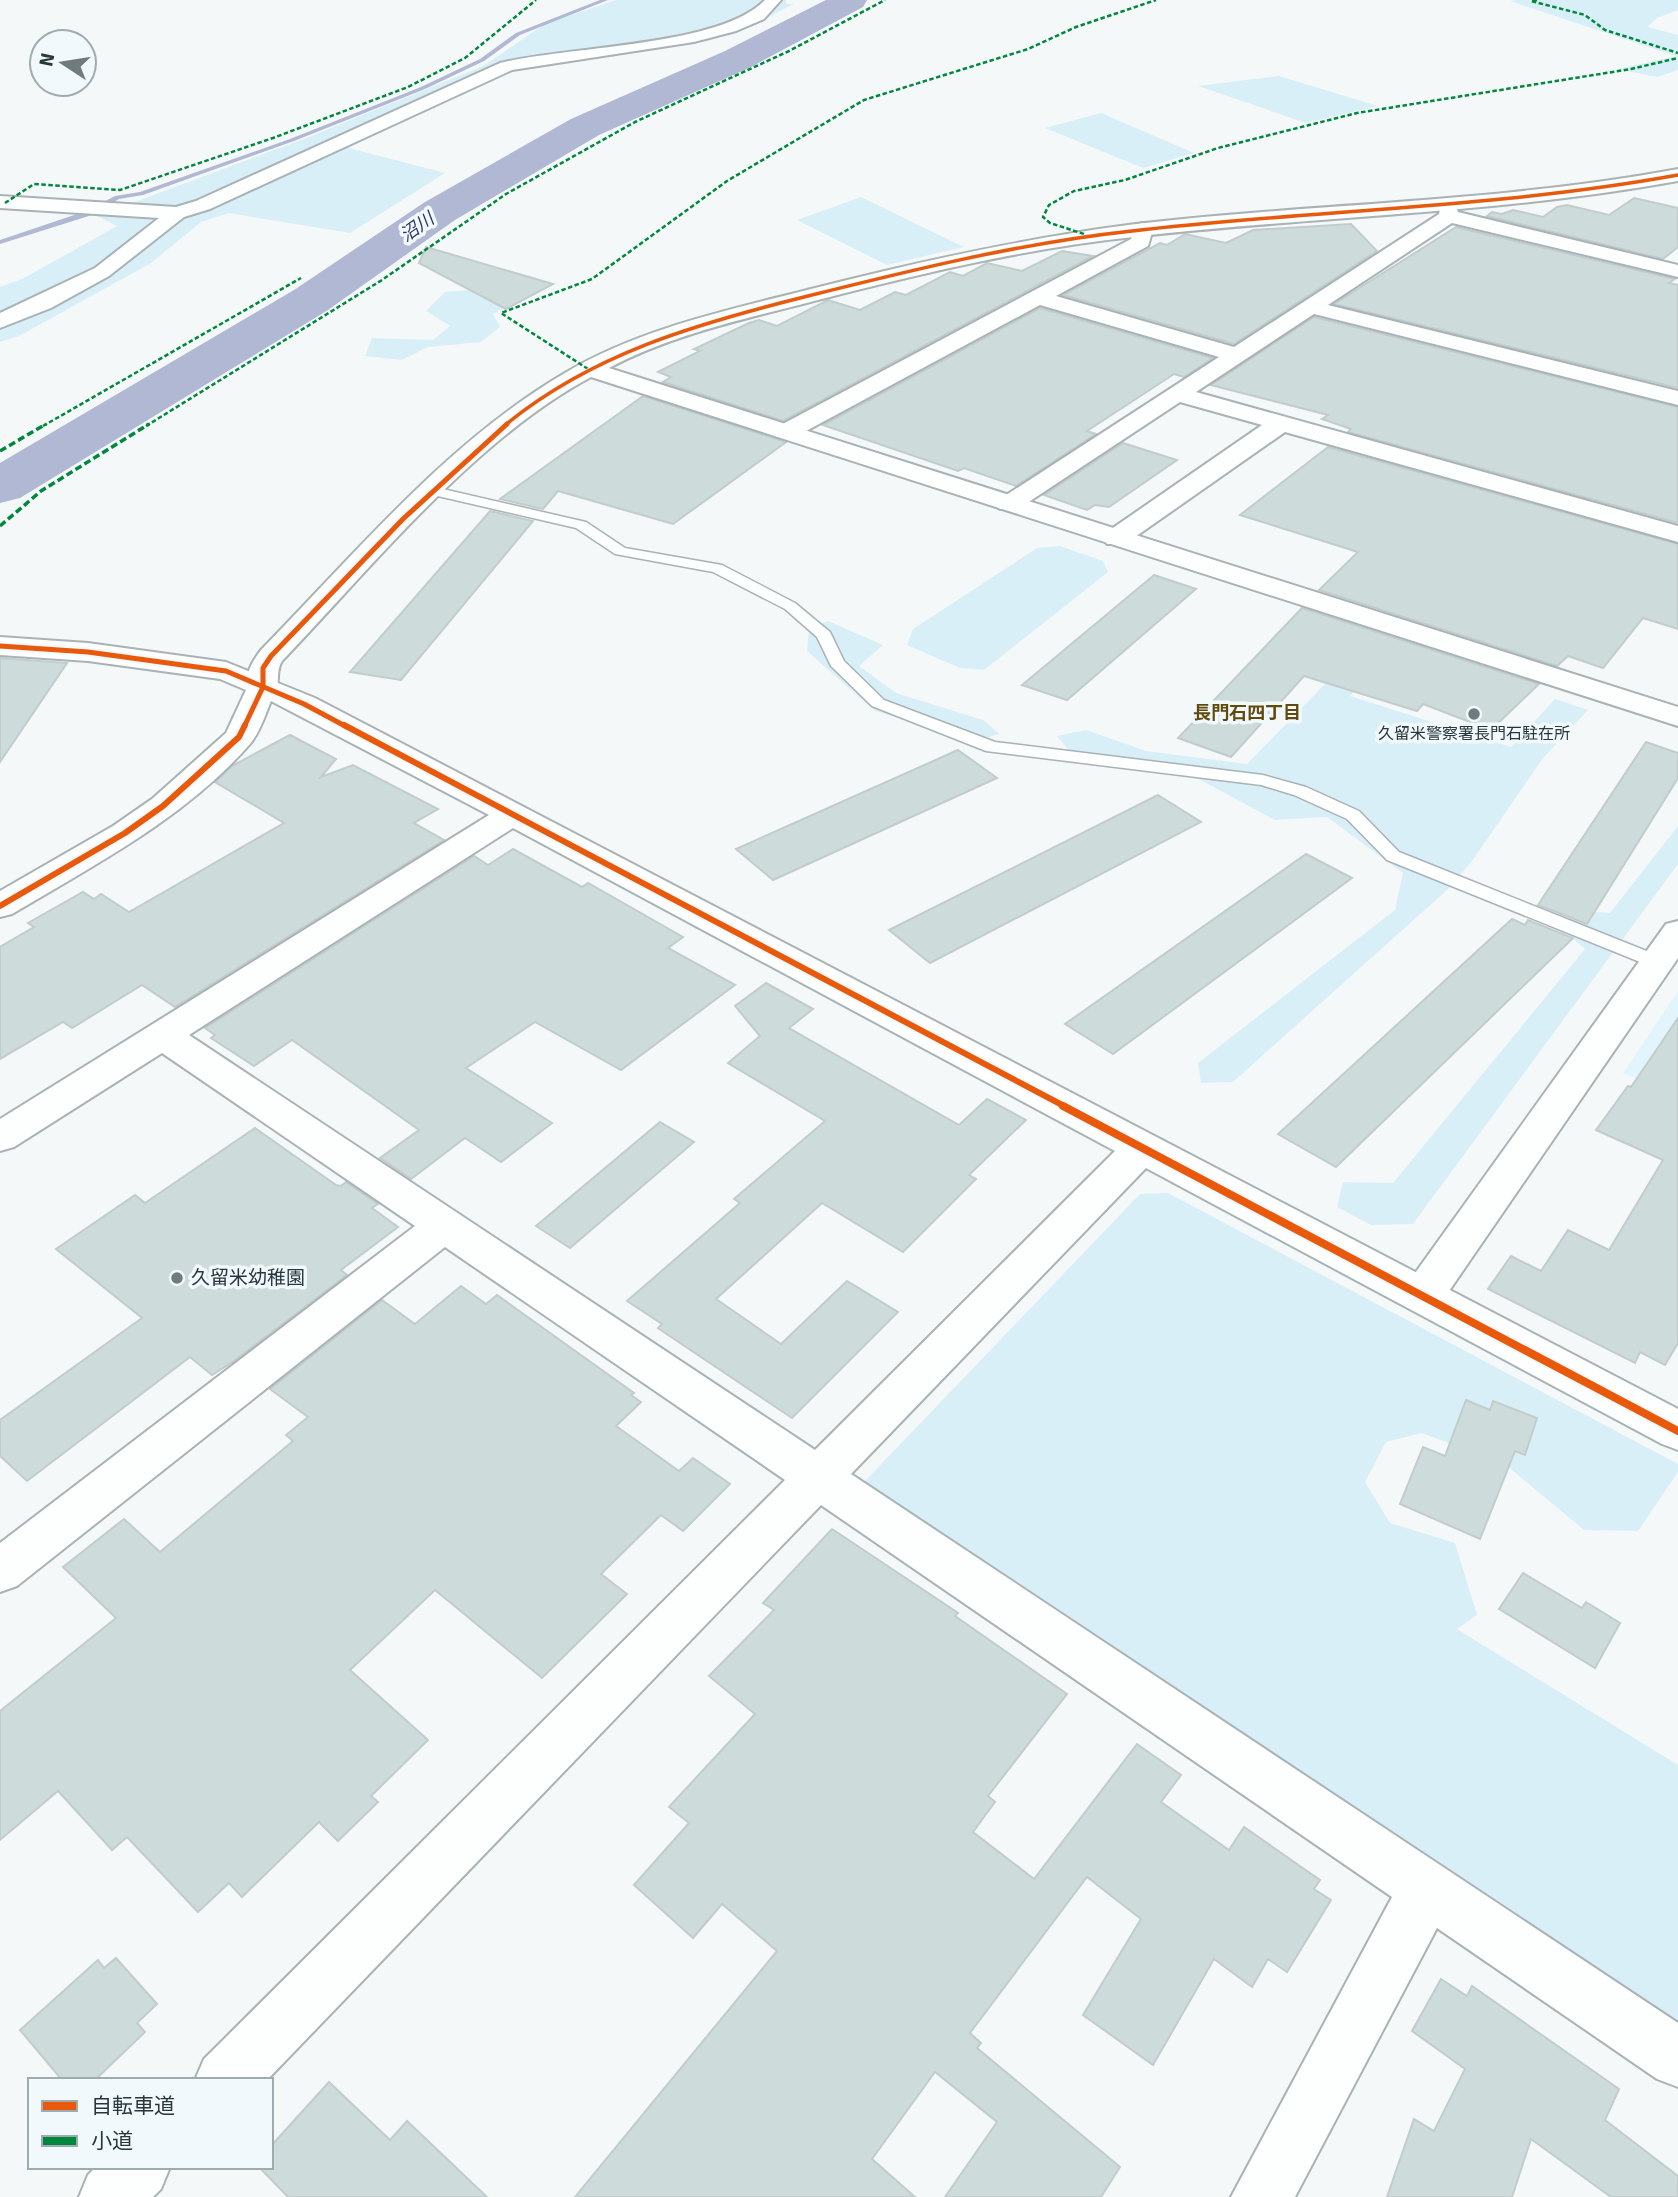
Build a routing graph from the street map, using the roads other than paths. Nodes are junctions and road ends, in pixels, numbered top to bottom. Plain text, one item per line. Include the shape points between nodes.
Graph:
1 (772, 0) edge
2 (1678, 175) edge
3 (1650, 181) junction
4 (1678, 187) edge
5 (0, 202) edge
6 (1449, 212) junction
7 (177, 213) junction
8 (1143, 229) junction
9 (1678, 271) edge
10 (1039, 298) junction
11 (1311, 307) junction
12 (0, 321) edge
13 (1237, 355) junction
14 (588, 369) junction
15 (1177, 394) junction
16 (1678, 398) edge
17 (1281, 424) junction
18 (786, 432) junction
19 (434, 491) junction
20 (1009, 504) junction
21 (1678, 534) edge
22 (1116, 538) junction
23 (0, 646) edge
24 (263, 687) junction
25 (1678, 717) edge
26 (512, 815) junction
27 (0, 906) edge
28 (1667, 947) edge
29 (162, 1035) junction
30 (0, 1137) edge
31 (1144, 1146) junction
32 (445, 1225) junction
33 (1423, 1295) junction
34 (1678, 1431) edge
35 (818, 1476) junction
36 (0, 1571) edge
37 (1427, 1889) junction
38 (1678, 2059) edge
39 (227, 2078) edge
40 (137, 2169) edge
41 (110, 2197) edge
42 (1262, 2197) edge

1 - 7 street via 761,15 687,38 526,59
2 - 3 street
3 - 4 street
3 - 6 street
5 - 7 street
6 - 8 street
6 - 9 street
6 - 11 street
7 - 12 street via 102,272
8 - 10 street via 1141,242
8 - 14 street via 1014,250 844,287 704,323
10 - 13 street
10 - 18 street
11 - 13 street
11 - 16 street
13 - 15 street
14 - 18 street
14 - 19 street via 490,438
15 - 17 street
15 - 20 street
17 - 21 street
17 - 22 street
18 - 20 street
19 - 24 street via 271,656 263,668
19 - 28 lane via 581,525 620,551 717,568 790,606 824,635 837,663 878,703 992,747 1263,780 1353,815 1393,856 1541,913
20 - 22 street
22 - 25 street
23 - 24 street via 88,652 226,671
24 - 26 street via 304,704
24 - 27 street via 239,737 163,806
26 - 29 street
26 - 31 street
28 - 33 street
29 - 30 street
29 - 32 street
31 - 33 street
31 - 35 street
32 - 35 street
32 - 36 street
33 - 34 street
35 - 37 street
35 - 39 street
37 - 38 street
37 - 42 street
40 - 41 street

